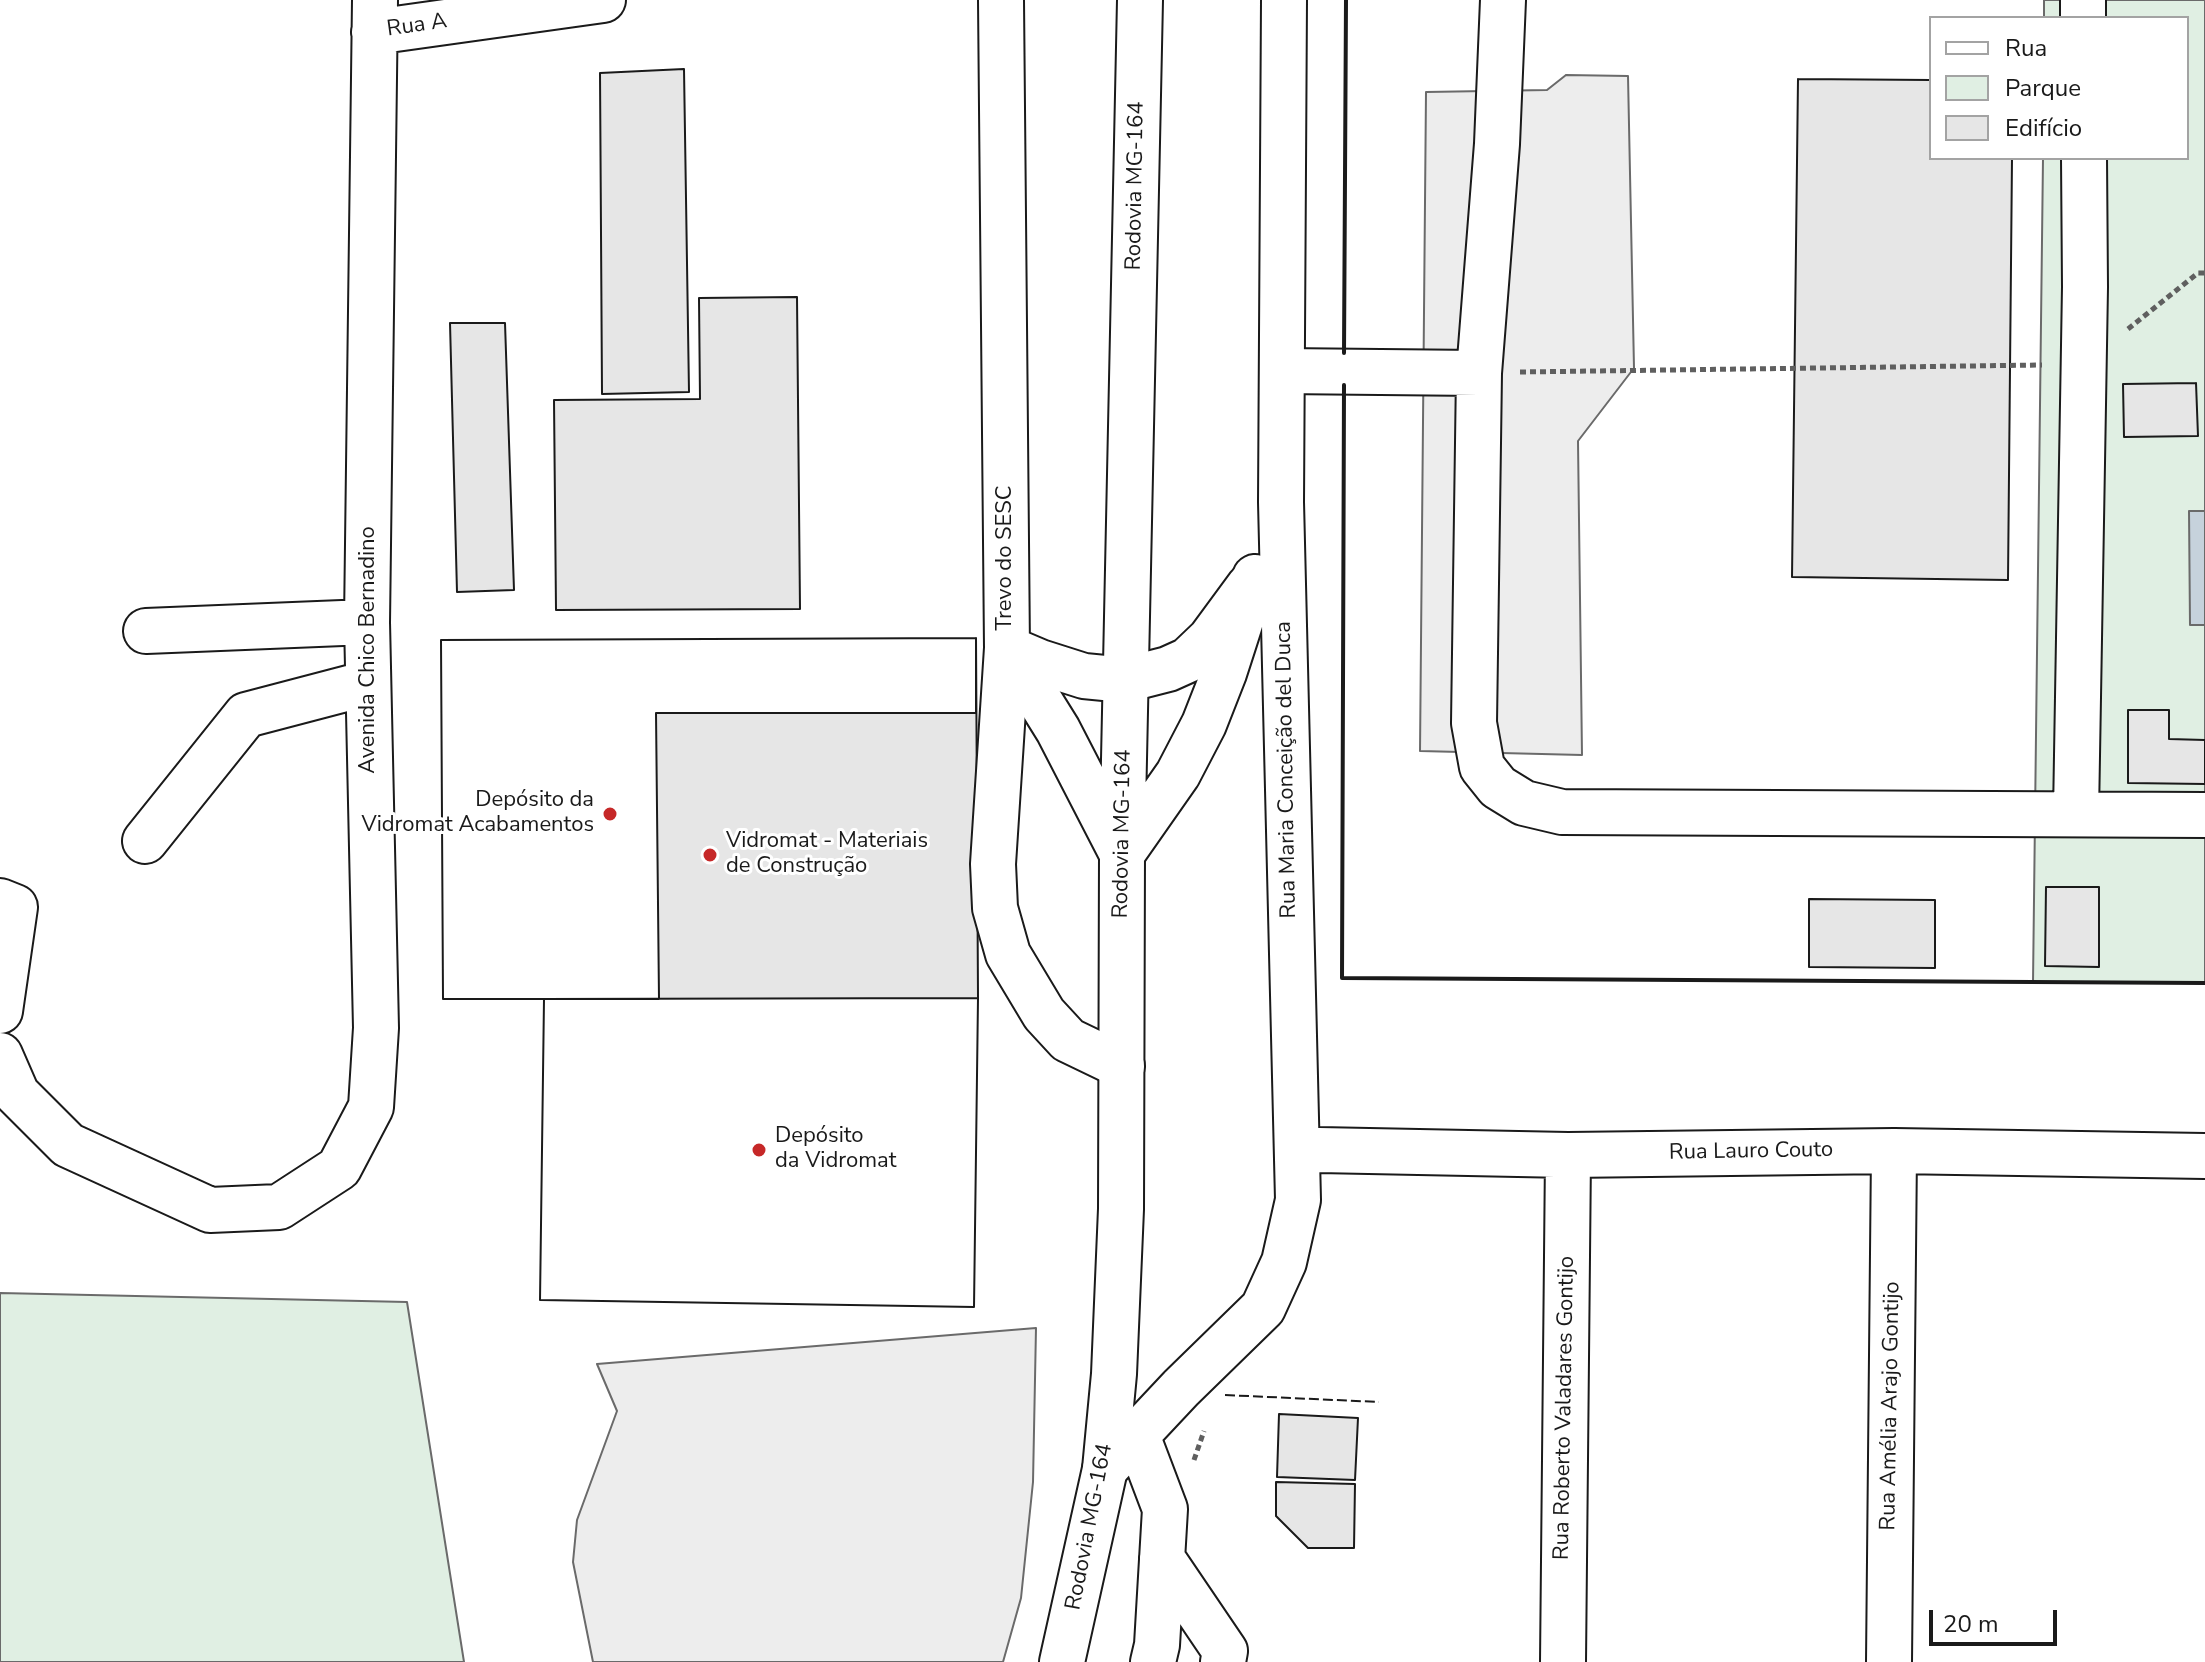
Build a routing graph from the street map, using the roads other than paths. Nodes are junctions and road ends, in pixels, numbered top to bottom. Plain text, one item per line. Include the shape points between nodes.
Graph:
1 (603, 0) edge
2 (1001, 0) edge
3 (1140, 0) edge
4 (1503, 0) edge
5 (1283, 1) edge
6 (374, 16) edge
7 (2084, 160) edge
8 (1479, 373) junction
9 (1281, 389) junction
10 (1255, 577) junction
11 (367, 622) junction
12 (146, 631) dead end
13 (1007, 648) junction
14 (1125, 680) junction
15 (368, 683) junction
16 (2076, 814) junction
17 (2205, 815) edge
18 (145, 841) dead end
19 (1122, 854) junction
20 (0, 901) edge
21 (0, 1011) edge
22 (0, 1055) edge
23 (1122, 1066) junction
24 (1894, 1151) junction
25 (1297, 1154) junction
26 (1568, 1155) junction
27 (2205, 1156) edge
28 (1137, 1435) junction
29 (1105, 1469) junction
30 (1162, 1558) junction
31 (1062, 1662) edge
32 (1153, 1662) edge
33 (1223, 1662) edge
34 (1563, 1662) edge
35 (1889, 1662) edge

1 - 6 street, Rua A
2 - 13 street, Trevo do SESC
3 - 14 street, Rodovia MG-164
4 - 8 street
5 - 9 street, Rua Maria Conceição del Duca
6 - 11 street, Avenida Chico Bernadino
7 - 16 street
8 - 9 street
8 - 16 street via 1474,723 1482,767 1498,787 1524,803 1562,812
9 - 10 street, Trevo do SESC
9 - 25 street, Rua Maria Conceição del Duca
10 - 14 street, Trevo do SESC via 1188,660
10 - 19 street via 1204,724 1178,774
11 - 12 street
11 - 15 street, Avenida Chico Bernadino
13 - 14 street, Trevo do SESC via 1084,676
13 - 19 street via 1058,730
13 - 23 street via 993,864 995,908 1008,954 1044,1014 1068,1040
14 - 19 street, Rodovia MG-164
15 - 18 street via 246,715
15 - 22 street, Avenida Chico Bernadino via 376,1028 371,1107 339,1168 279,1207 210,1210 68,1145 17,1094
16 - 17 street
19 - 23 street, Rodovia MG-164
20 - 21 street via 15,907
23 - 29 street, Rodovia MG-164 via 1121,1224
24 - 26 street, Rua Lauro Couto
24 - 27 street, Rua Lauro Couto
24 - 35 street, Rua Amélia Arajo Gontijo
25 - 26 street, Rua Lauro Couto via 1319,1150
25 - 28 street, Rua Maria Conceição del Duca via 1298,1200 1284,1262 1263,1308
26 - 34 street, Rua Roberto Valadares Gontijo
28 - 29 street, Rua Maria Conceição del Duca
28 - 30 street via 1165,1509
29 - 31 street, Rodovia MG-164
30 - 32 street
30 - 33 street via 1225,1651

